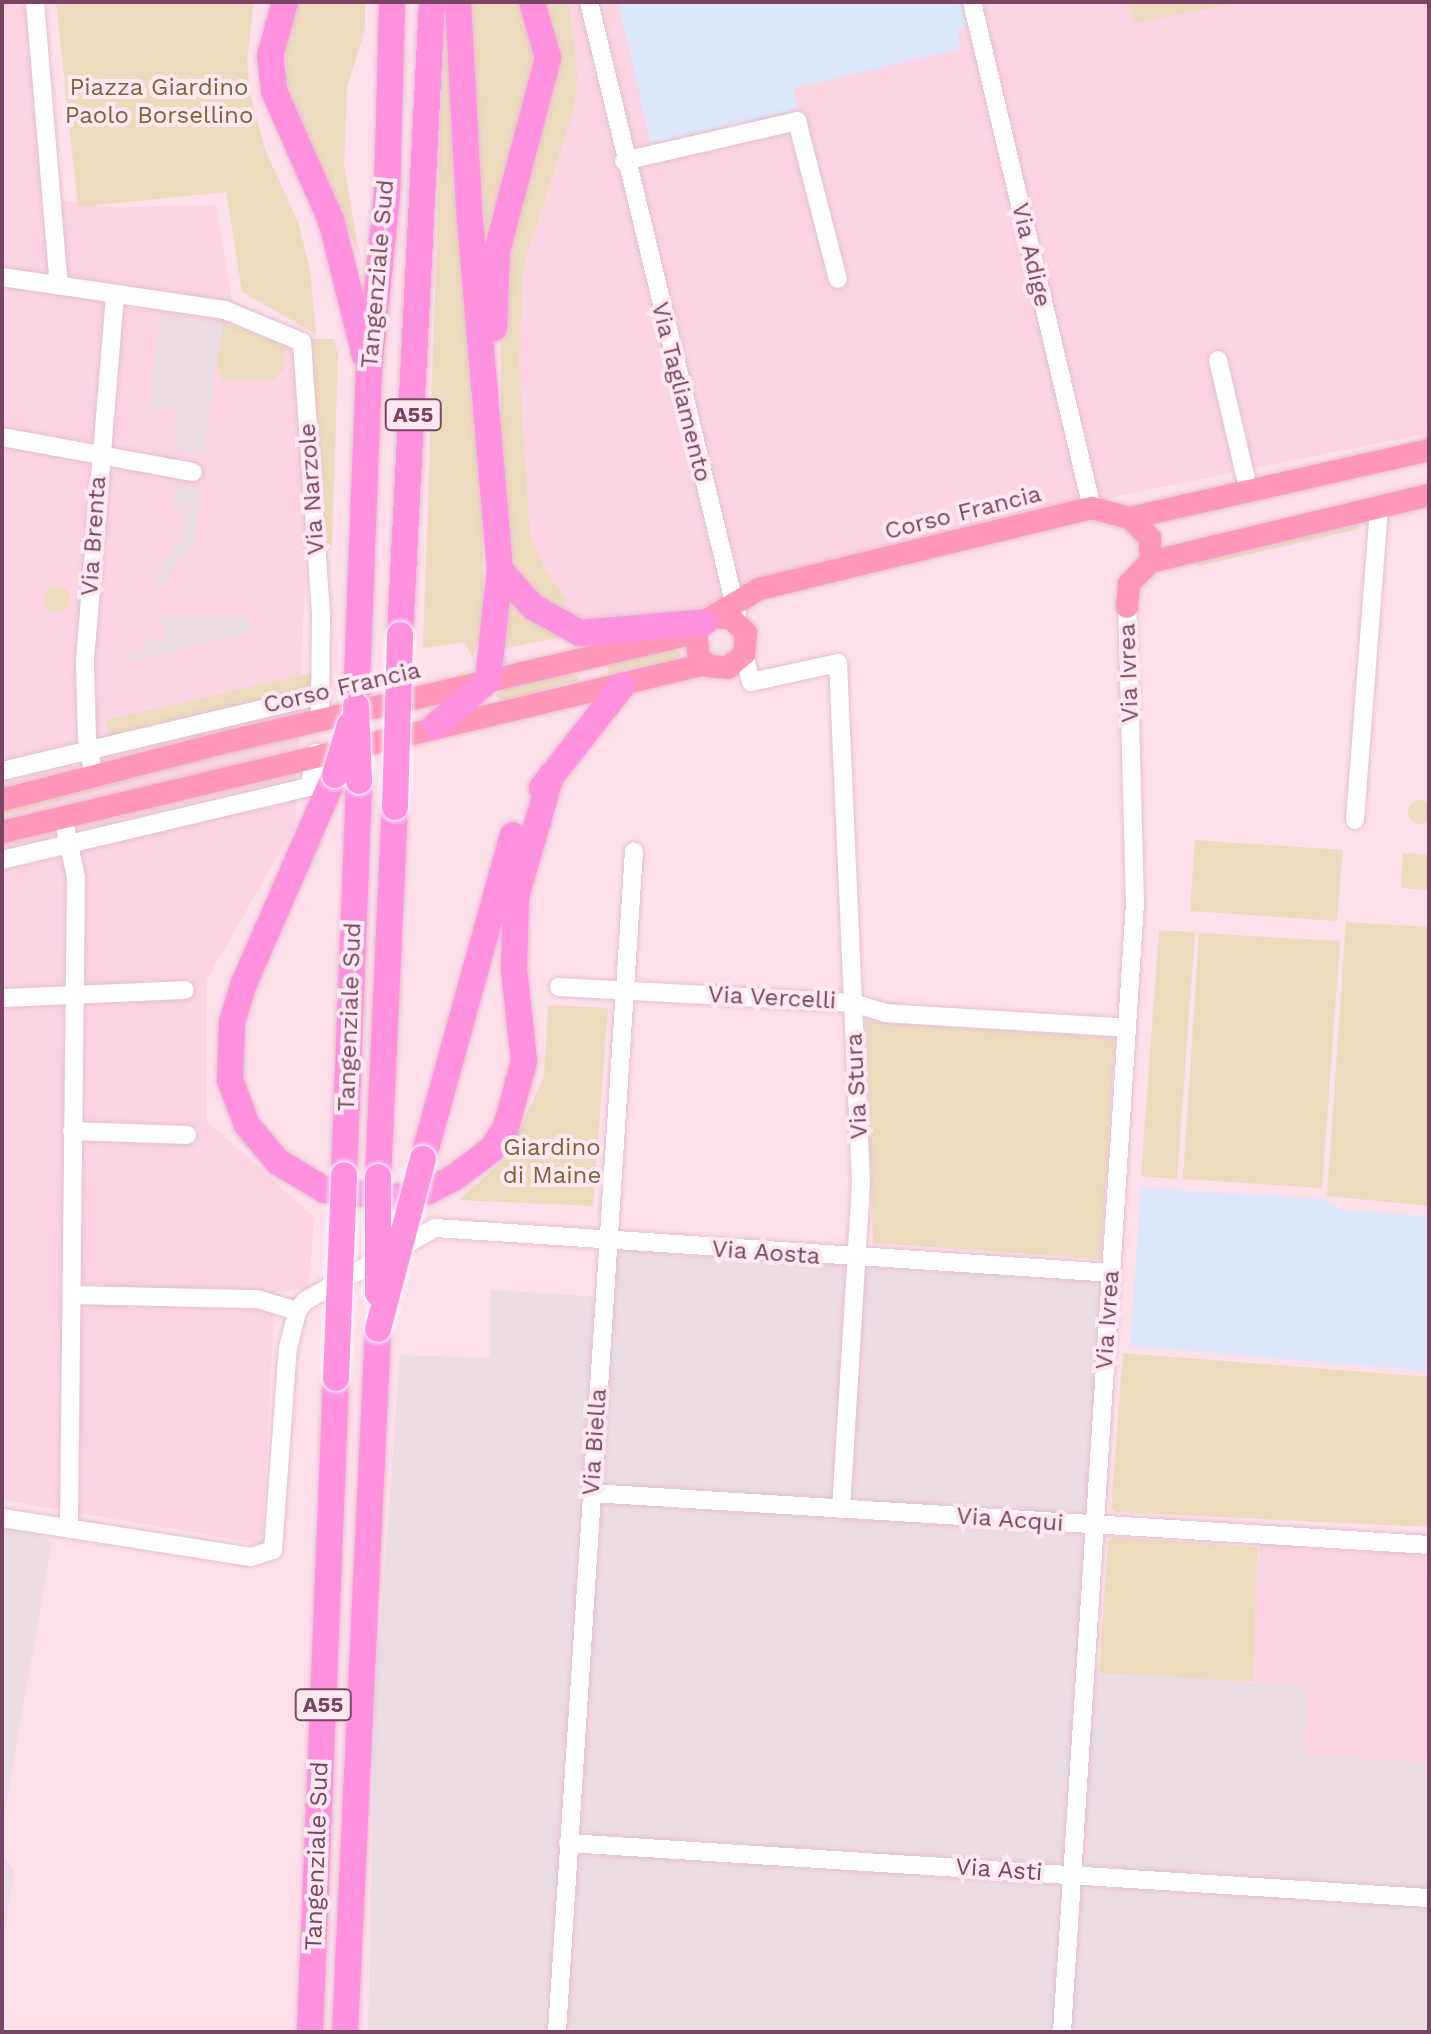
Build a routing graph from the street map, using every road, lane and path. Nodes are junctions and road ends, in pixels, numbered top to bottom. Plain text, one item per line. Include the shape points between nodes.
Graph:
1 (35, 2) edge
2 (285, 2) edge
3 (532, 2) edge
4 (589, 2) edge
5 (972, 2) edge
6 (392, 8) edge
7 (432, 8) edge
8 (458, 8) edge
9 (624, 161) junction
10 (2, 277) edge
11 (838, 279) dead end
12 (59, 285) junction
13 (115, 294) junction
14 (1218, 360) dead end
15 (369, 369) junction
16 (490, 432) junction
17 (2, 437) edge
18 (1429, 450) edge
19 (100, 455) junction
20 (193, 472) dead end
21 (1249, 492) junction
22 (1429, 495) edge
23 (1092, 508) junction
24 (1379, 508) junction
25 (1130, 518) junction
26 (1150, 562) junction
27 (500, 570) junction
28 (1127, 607) joint
29 (737, 616) junction
30 (705, 624) junction
31 (744, 654) junction
32 (705, 664) junction
33 (488, 680) junction
34 (622, 686) junction
35 (321, 695) junction
36 (356, 706) junction
37 (320, 720) junction
38 (435, 726) junction
39 (88, 749) junction
40 (316, 753) junction
41 (2, 771) edge
42 (551, 776) junction
43 (94, 778) junction
44 (188, 785) junction
45 (2, 800) edge
46 (194, 814) junction
47 (63, 817) junction
48 (1355, 820) dead end
49 (2, 832) edge
50 (69, 843) junction
51 (634, 852) dead end
52 (2, 860) edge
53 (559, 987) dead end
54 (185, 990) dead end
55 (626, 990) junction
56 (73, 993) junction
57 (2, 998) edge
58 (853, 1003) junction
59 (1127, 1028) junction
60 (72, 1131) junction
61 (187, 1135) dead end
62 (611, 1238) junction
63 (857, 1259) junction
64 (1112, 1273) junction
65 (74, 1295) junction
66 (297, 1311) junction
67 (378, 1329) junction
68 (591, 1493) junction
69 (841, 1509) junction
70 (2, 1518) edge
71 (1094, 1526) junction
72 (69, 1529) junction
73 (1429, 1545) edge
74 (568, 1843) junction
75 (1072, 1874) junction
76 (1429, 1898) edge
77 (310, 2032) edge
78 (345, 2032) edge
79 (557, 2032) edge
80 (1062, 2032) edge

1 - 12 street
2 - 15 highway via 270,56 274,91 331,220
3 - 16 highway via 548,58 497,251
4 - 9 street, Via Tagliamento
5 - 23 street, Via Adige
6 - 15 highway, Tangenziale Sud / A55 via 387,195
7 - 67 highway, Tangenziale Sud / A55, bridge via 400,635 378,1177
8 - 16 highway
9 - 11 street via 797,121
9 - 29 street, Via Tagliamento
10 - 12 street
12 - 13 street
13 - 19 street, Via Brenta
13 - 35 street, Via Narzole via 225,310 302,342 321,617
14 - 21 street
15 - 36 highway, Tangenziale Sud / A55
16 - 27 highway
17 - 19 street
18 - 21 main road
19 - 20 street
19 - 39 street, Via Brenta via 85,660
21 - 25 main road
22 - 24 main road
23 - 25 main road
23 - 29 main road, Corso Francia via 759,589
24 - 26 main road
24 - 48 street
25 - 26 main road via 1150,538
26 - 28 main road via 1129,584
27 - 30 highway via 533,607 580,633
27 - 33 highway
28 - 59 street, Via Ivrea via 1135,904
29 - 30 main road, Corso Francia
29 - 31 main road via 747,639
30 - 32 main road via 696,651
30 - 33 main road, Corso Francia
31 - 32 main road via 728,668
31 - 58 street, Via Stura via 751,682 838,663
32 - 34 main road
33 - 37 main road, Corso Francia
33 - 38 highway
34 - 38 main road
34 - 42 highway
35 - 37 street, Via Narzole
35 - 39 street, Corso Francia
36 - 42 highway, bridge via 320,814 243,986 232,1022 230,1080 247,1125 278,1162 343,1194 412,1195 455,1177 491,1150 506,1128 524,1061 514,969 516,897
36 - 77 highway, Tangenziale Sud / A55, bridge via 358,810
37 - 43 main road, Corso Francia
38 - 40 main road
39 - 41 street, Corso Francia
39 - 43 street, Via Brenta
40 - 44 main road
40 - 46 street via 309,787
42 - 67 highway, bridge via 514,831
43 - 45 main road, Corso Francia
44 - 46 street
44 - 47 main road
46 - 50 street
47 - 49 main road
47 - 50 street
50 - 52 street
50 - 56 street via 76,877
51 - 55 street, Via Biella
53 - 55 street, Via Vercelli
54 - 56 street
55 - 58 street, Via Vercelli
55 - 62 street, Via Biella
56 - 57 street
56 - 60 street
58 - 59 street, Via Vercelli via 885,1013
58 - 63 street, Via Stura via 861,1183
59 - 64 street, Via Ivrea
60 - 61 street
60 - 65 street
62 - 63 street, Via Aosta
62 - 66 street, Via Aosta via 460,1227 423,1232 305,1301
62 - 68 street, Via Biella
63 - 64 street, Via Aosta
63 - 69 street, Via Stura
64 - 71 street, Via Ivrea
65 - 66 street via 257,1299
65 - 72 street
66 - 72 street via 288,1348 277,1542 263,1556
67 - 78 highway, Tangenziale Sud / A55
68 - 69 street, Via Acqui
68 - 74 street, Via Biella
69 - 71 street, Via Acqui
70 - 72 street
71 - 73 street, Via Acqui
71 - 75 street, Via Ivrea
74 - 75 street, Via Asti
74 - 79 street, Via Biella
75 - 76 street, Via Asti
75 - 80 street, Via Ivrea

